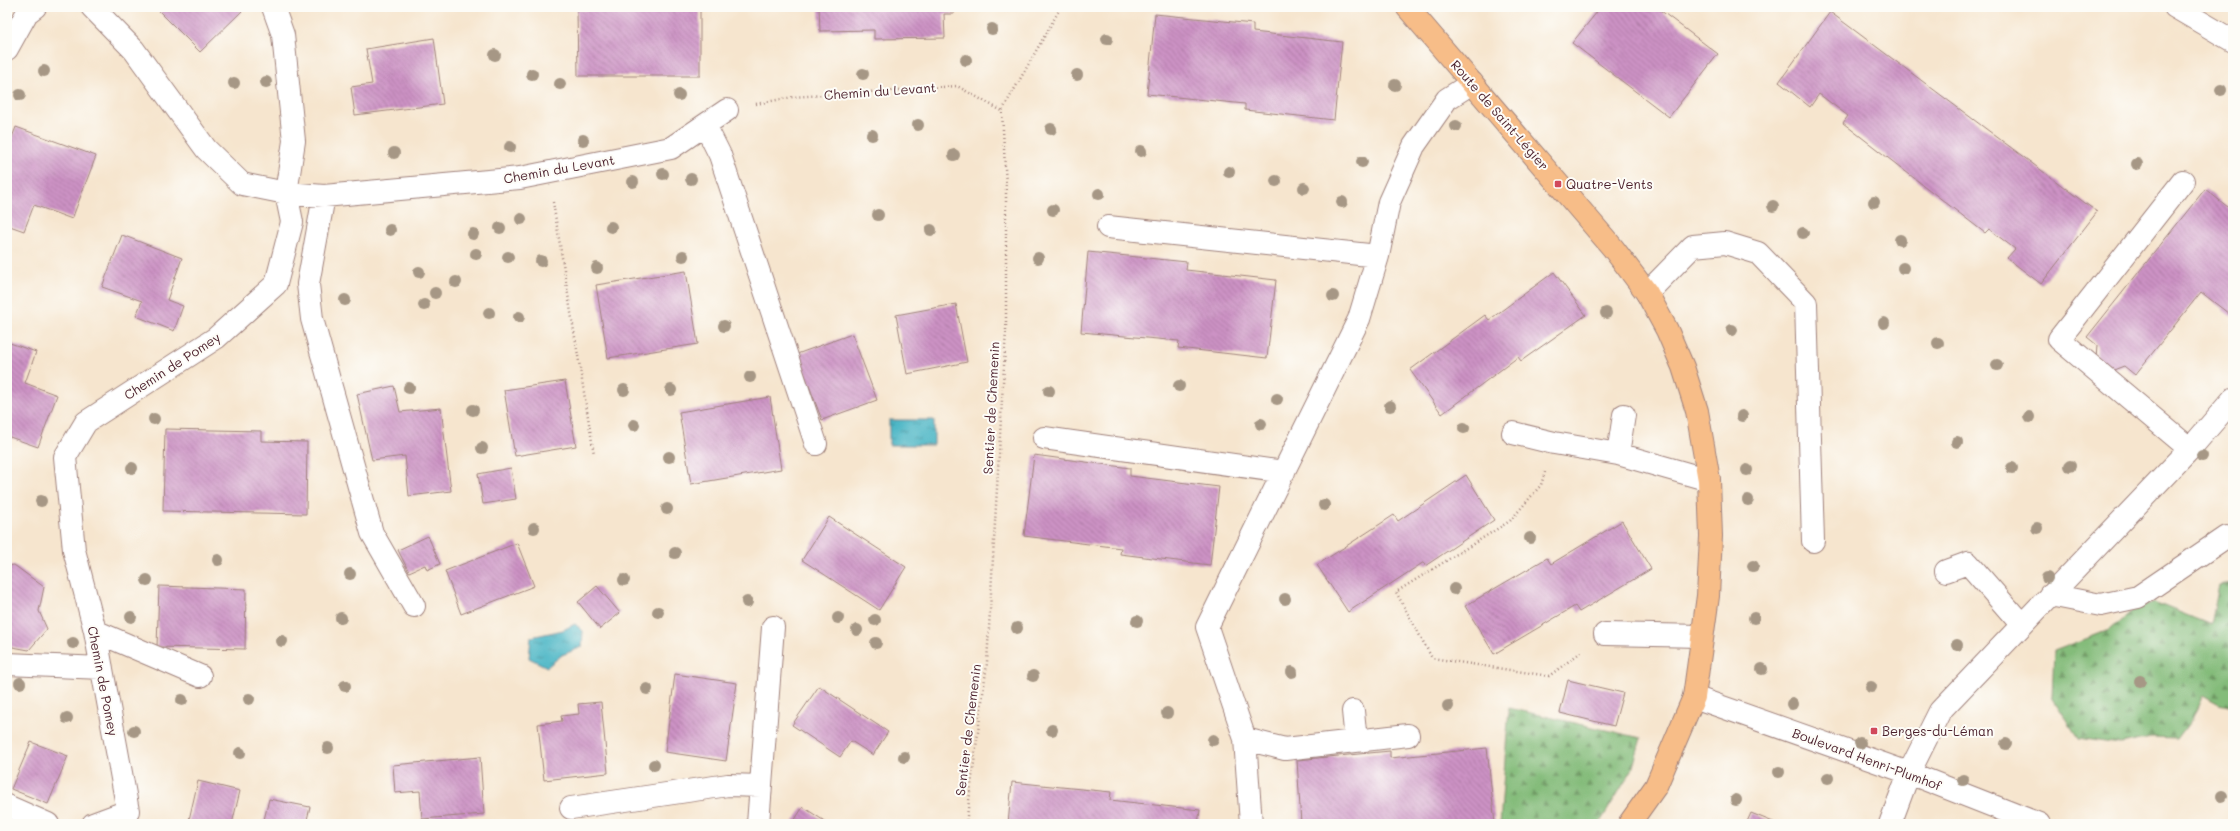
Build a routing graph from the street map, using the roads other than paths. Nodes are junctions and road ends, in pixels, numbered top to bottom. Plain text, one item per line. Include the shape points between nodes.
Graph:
1 (35, 7) edge
2 (92, 7) edge
3 (273, 7) edge
4 (1407, 7) edge
5 (2175, 7) edge
6 (2233, 41) edge
7 (7, 49) edge
8 (1472, 83) junction
9 (726, 110) road end
10 (705, 125) junction
11 (2184, 181) dead end
12 (286, 193) junction
13 (324, 196) junction
14 (1108, 227) dead end
15 (1378, 256) junction
16 (1647, 293) junction
17 (2233, 399) edge
18 (1624, 415) dead end
19 (1513, 433) dead end
20 (1044, 438) dead end
21 (816, 444) dead end
22 (2190, 449) junction
23 (1618, 454) junction
24 (1284, 472) junction
25 (1709, 480) junction
26 (2226, 537) dead end
27 (1813, 541) dead end
28 (1946, 571) dead end
29 (2050, 595) junction
30 (414, 606) dead end
31 (2022, 625) junction
32 (772, 627) dead end
33 (95, 631) junction
34 (1605, 634) road end
35 (1702, 636) junction
36 (7, 664) edge
37 (102, 668) junction
38 (200, 676) dead end
39 (1694, 697) junction
40 (1353, 711) dead end
41 (1408, 735) dead end
42 (1245, 739) junction
43 (1356, 741) junction
44 (1909, 773) junction
45 (761, 786) junction
46 (7, 806) edge
47 (571, 808) dead end
48 (133, 817) edge
49 (48, 824) edge
50 (92, 824) edge
51 (758, 824) edge
52 (1251, 824) edge
53 (1629, 824) edge
54 (1890, 824) edge
55 (2040, 824) edge

1 - 7 street via 27,13
2 - 12 street via 134,50 206,149 242,184
3 - 12 street via 283,35 294,141
4 - 8 main road, Route de Saint-Légier
5 - 6 street
8 - 15 street via 1447,99 1414,146 1390,202
8 - 16 main road, Route de Saint-Légier via 1613,248
9 - 10 street, Chemin du Levant
10 - 13 street, Chemin du Levant via 671,148 520,178
10 - 21 street via 720,155
11 - 22 street via 2059,339
12 - 13 street, Chemin du Levant
12 - 33 street, Chemin de Pomey via 292,222 276,284 216,338 86,422 65,457 74,550
13 - 30 street via 308,284 312,319 372,533
14 - 15 street via 1237,232
15 - 24 street via 1359,319
16 - 25 main road, Route de Saint-Légier via 1683,367 1697,411
16 - 27 street via 1693,246 1725,243 1758,254 1806,303
17 - 22 street
18 - 23 street
19 - 23 street
20 - 24 street via 1165,449
22 - 29 street
23 - 25 street
24 - 42 street via 1208,627
25 - 35 main road, Route de Saint-Légier via 1711,536 1708,596
26 - 29 street via 2138,597 2101,605
28 - 31 street via 1968,563
29 - 31 street
31 - 44 street via 1940,711
32 - 45 street
33 - 37 street, Chemin de Pomey
33 - 38 street
34 - 35 street
35 - 39 main road, Route de Saint-Légier
36 - 37 street
37 - 48 street, Chemin de Pomey
39 - 44 street, Boulevard Henri-Plumhof
39 - 53 main road, Route de Saint-Légier via 1656,786
40 - 43 street
41 - 43 street
42 - 43 street via 1285,749
42 - 52 street
44 - 54 street
44 - 55 street, Boulevard Henri-Plumhof
45 - 47 street via 728,785
45 - 51 street
46 - 49 street
48 - 50 street, Chemin de Pomey

